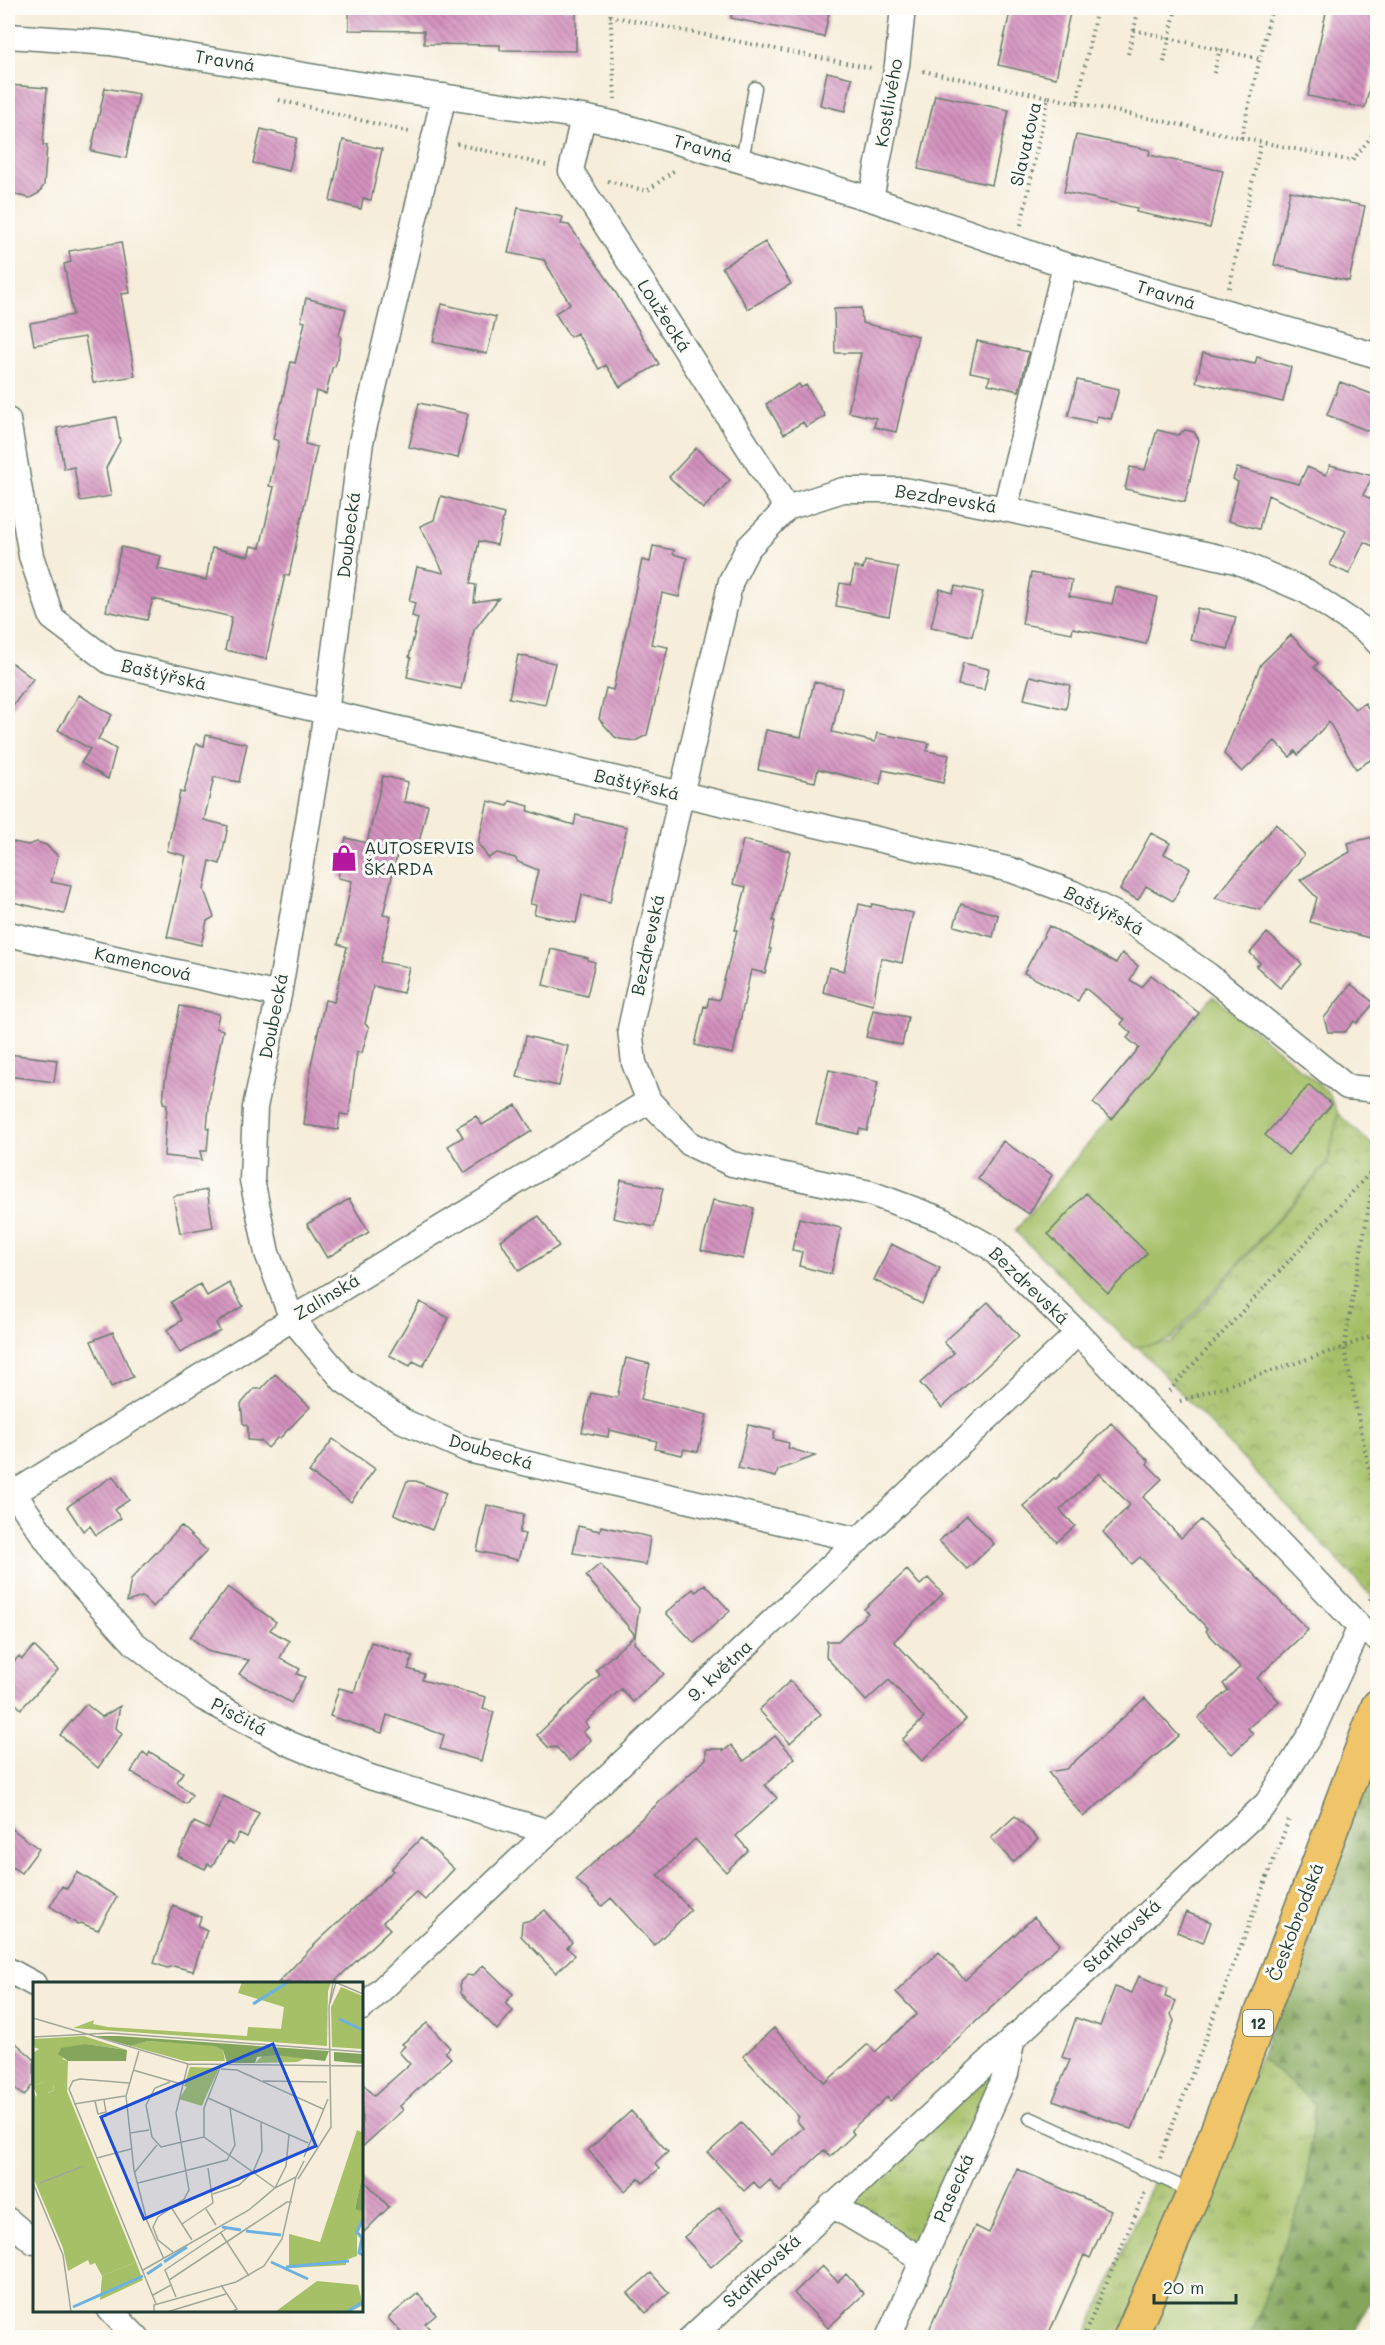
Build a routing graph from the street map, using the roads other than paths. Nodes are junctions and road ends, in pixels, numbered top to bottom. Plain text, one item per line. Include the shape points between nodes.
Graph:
1 (903, 8) edge
2 (8, 36) edge
3 (755, 88) dead end
4 (444, 96) junction
5 (583, 117) junction
6 (742, 161) junction
7 (871, 199) junction
8 (1065, 265) junction
9 (1377, 356) edge
10 (8, 420) edge
11 (787, 508) junction
12 (1005, 509) junction
13 (1377, 643) edge
14 (326, 713) junction
15 (681, 795) junction
16 (8, 934) edge
17 (279, 995) junction
18 (1377, 1090) edge
19 (649, 1101) junction
20 (292, 1319) junction
21 (1078, 1333) junction
22 (9, 1492) edge
23 (859, 1540) junction
24 (1369, 1633) edge
25 (1377, 1706) edge
26 (549, 1832) junction
27 (8, 1970) edge
28 (33, 1983) edge
29 (363, 2007) edge
30 (1013, 2037) junction
31 (1030, 2118) dead end
32 (1194, 2192) junction
33 (832, 2205) junction
34 (8, 2220) edge
35 (33, 2241) edge
36 (922, 2259) junction
37 (112, 2312) edge
38 (137, 2337) edge
39 (691, 2337) edge
40 (888, 2337) edge
41 (1130, 2337) edge

1 - 7 street, Kostlivého via 897,65
2 - 4 street, Travná via 110,43
3 - 6 lane
4 - 5 street, Travná
4 - 14 street, Doubecká via 361,442
5 - 6 street, Travná
5 - 11 street, Loužecká via 571,171
6 - 7 street, Travná
7 - 8 street, Travná
8 - 9 street, Travná
8 - 12 street
10 - 14 street, Baštýřská via 31,556 52,618 110,663
11 - 12 street, Bezdrevská via 843,490 904,490
11 - 15 street, Bezdrevská via 748,548 730,581
12 - 13 street, Bezdrevská via 1236,561 1306,591 1369,633
14 - 15 street, Baštýřská
14 - 17 street, Doubecká
15 - 18 street, Baštýřská via 1011,870 1072,893 1128,920 1208,975 1347,1087
15 - 19 street, Bezdrevská via 630,1029 634,1063
16 - 17 street, Kamencová
17 - 20 street, Doubecká via 255,1107 252,1180 267,1253
19 - 20 street, Zalinská
19 - 21 street, Bezdrevská via 690,1144 732,1164 870,1193 940,1219 990,1247
20 - 22 street, Zalinská
20 - 23 street, Doubecká via 344,1381 403,1421 468,1450
21 - 23 street, 9. května
21 - 24 street, Bezdrevská
22 - 26 street, Písčitá via 70,1573 134,1643 203,1698 288,1743 370,1777
23 - 26 street, 9. května
24 - 30 street, Staňkovská via 1267,1803
25 - 32 main road, Českobrodská / 12
26 - 29 street, 9. května
27 - 28 street
30 - 33 street, Staňkovská
30 - 36 street, Pasecká via 1006,2074
31 - 32 lane
32 - 41 main road, Českobrodská / 12
33 - 36 street
33 - 39 street, Staňkovská
34 - 35 street
36 - 40 street, Pasecká
37 - 38 street

